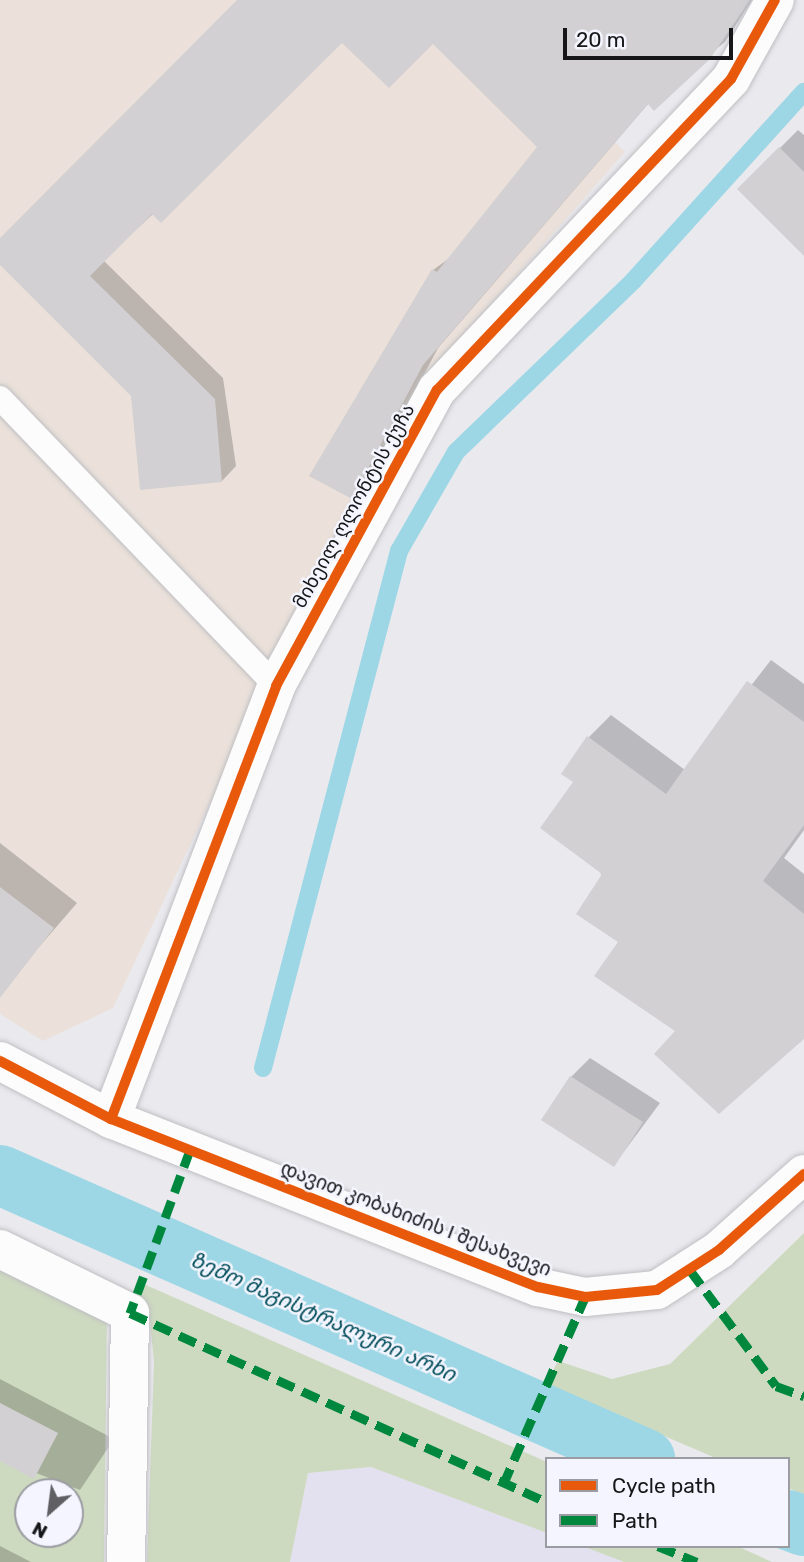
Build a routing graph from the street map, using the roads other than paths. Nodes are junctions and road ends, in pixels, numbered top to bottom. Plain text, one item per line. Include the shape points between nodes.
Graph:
1 (775, 0) edge
2 (0, 398) edge
3 (275, 686) junction
4 (0, 1060) edge
5 (111, 1119) junction
6 (804, 1174) edge
7 (0, 1249) edge
8 (126, 1562) edge

1 - 3 street, მიხეილ ღლონტის ქუჩა via 731,79 437,390
2 - 3 lane
3 - 5 street, მიხეილ ღლონტის ქუჩა
4 - 5 street, დავით კობახიძის I შესახვევი
5 - 6 street, დავით კობახიძის I შესახვევი via 538,1287 585,1297 657,1290 719,1251
7 - 8 street via 130,1313

